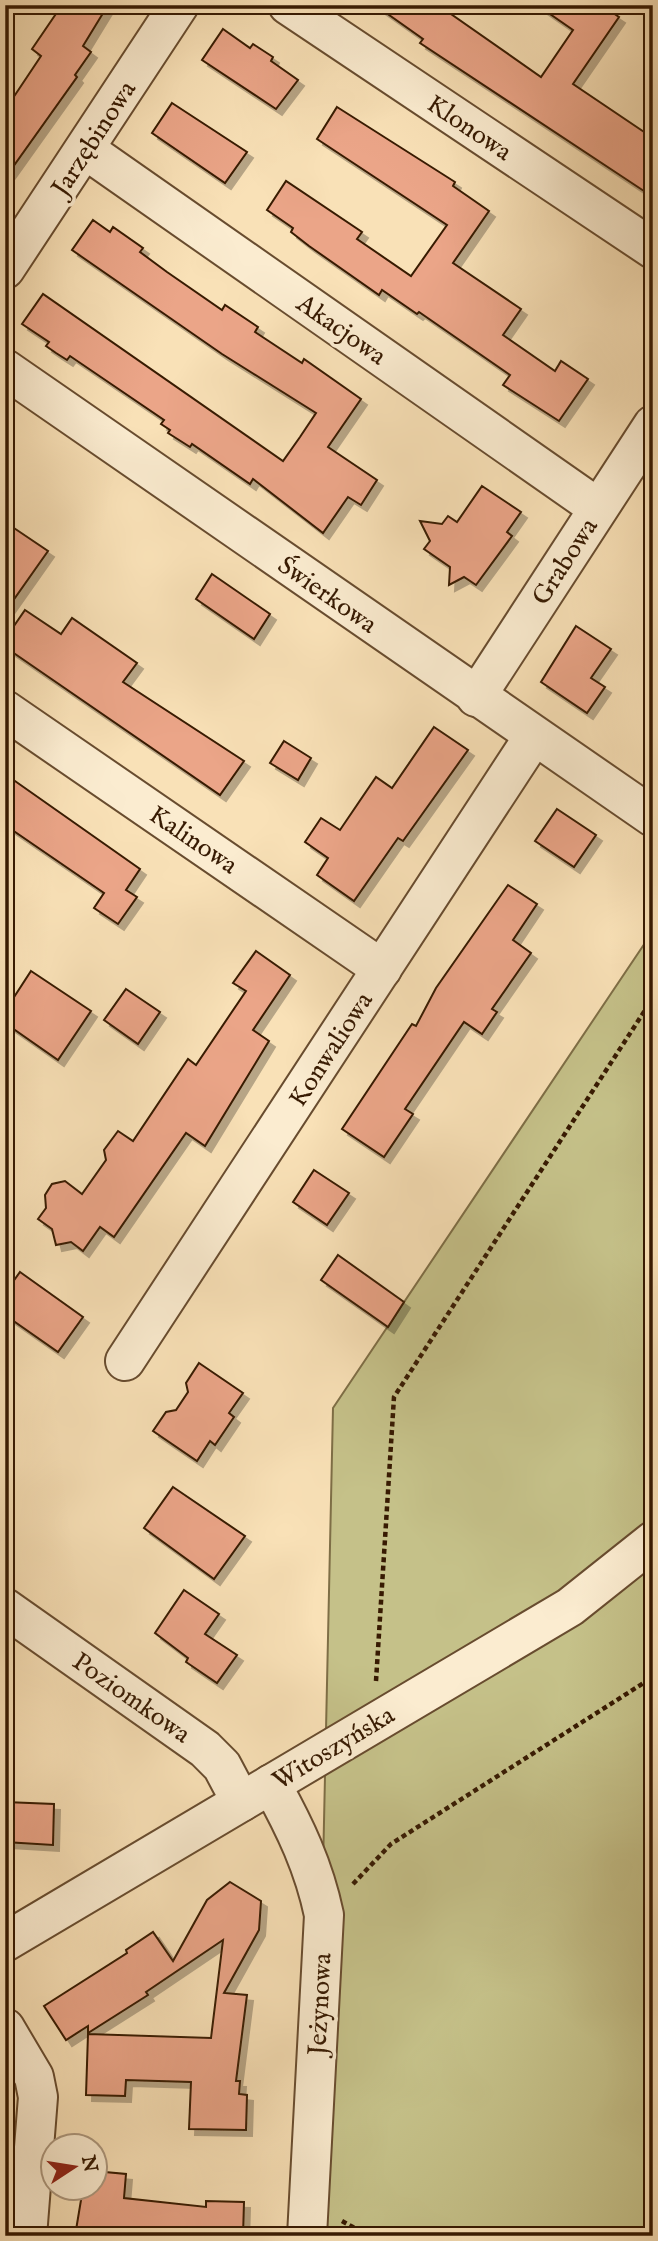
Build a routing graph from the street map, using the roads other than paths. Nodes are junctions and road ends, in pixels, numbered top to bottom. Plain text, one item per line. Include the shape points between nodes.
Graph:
1 (179, 5) edge
2 (288, 5) edge
3 (86, 149) junction
4 (653, 248) edge
5 (5, 269) edge
6 (5, 369) edge
7 (653, 425) edge
8 (598, 508) junction
9 (476, 697) junction
10 (5, 710) edge
11 (534, 736) junction
12 (653, 817) edge
13 (382, 969) junction
14 (125, 1362) dead end
15 (653, 1541) edge
16 (5, 1608) edge
17 (256, 1793) junction
18 (5, 1942) edge
19 (5, 2028) edge
20 (27, 2236) edge
21 (307, 2236) edge

1 - 3 street, Jarzębinowa
2 - 4 street, Klonowa
3 - 5 street, Jarzębinowa
3 - 8 street, Akacjowa
6 - 9 street, Świerkowa
7 - 8 street, Grabowa
8 - 9 street, Grabowa
9 - 11 street, Świerkowa
10 - 13 street, Kalinowa
11 - 12 street, Świerkowa
11 - 13 street, Konwaliowa
13 - 14 street, Konwaliowa
15 - 17 street, Witoszyńska via 570,1607
16 - 17 street, Poziomkowa via 205,1749
17 - 18 street, Witoszyńska
17 - 21 street, Jeżynowa via 300,1837 324,1915
19 - 20 street via 34,2077 38,2097

